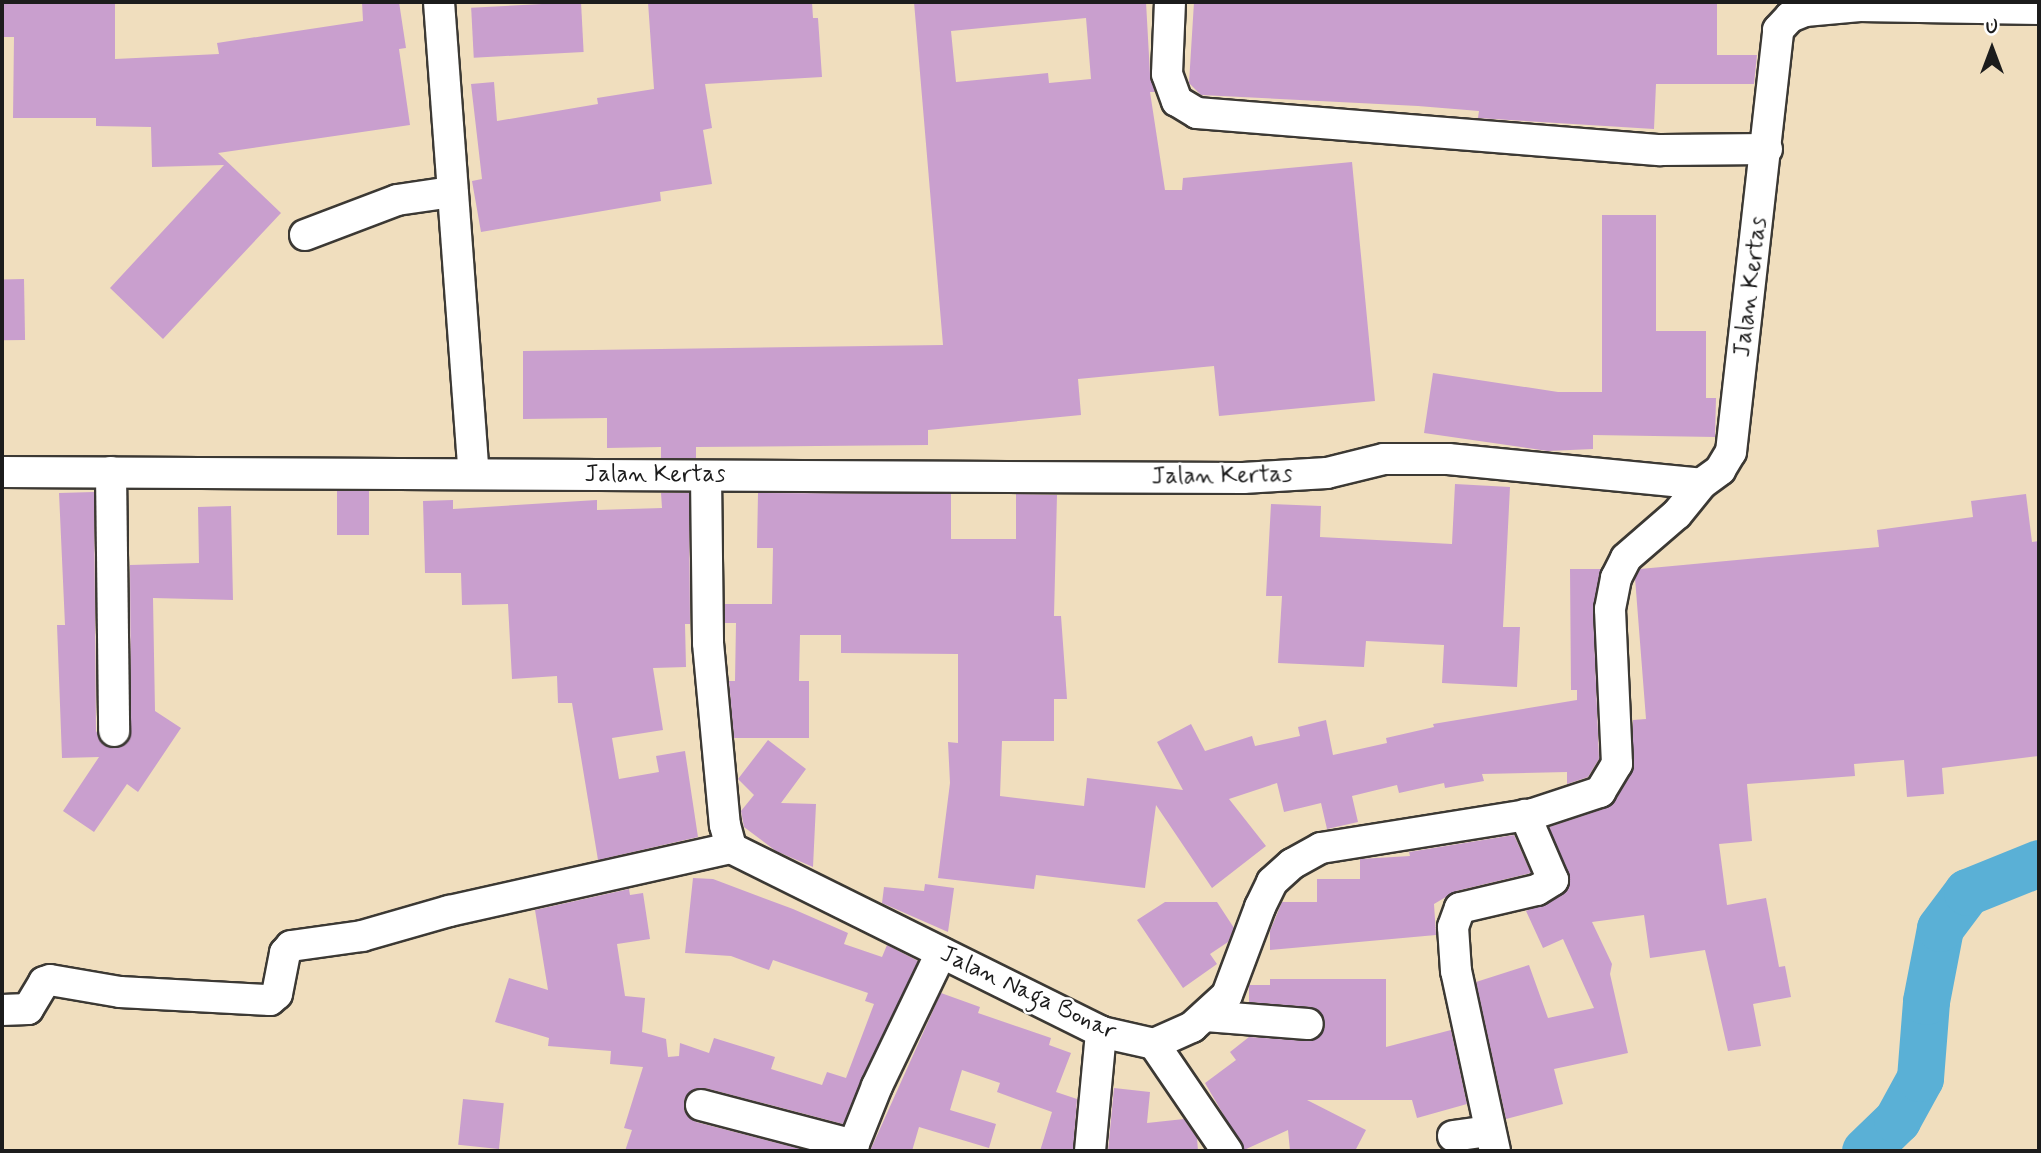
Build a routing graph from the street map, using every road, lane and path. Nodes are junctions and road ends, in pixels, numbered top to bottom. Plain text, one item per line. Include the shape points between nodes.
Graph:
1 (439, 2) edge
2 (1170, 2) edge
3 (2039, 9) edge
4 (1768, 149) junction
5 (452, 192) junction
6 (305, 235) dead end
7 (2, 472) edge
8 (111, 472) junction
9 (474, 474) junction
10 (706, 476) junction
11 (1701, 484) junction
12 (114, 731) dead end
13 (1525, 815) junction
14 (731, 848) junction
15 (941, 953) junction
16 (15, 1009) edge
17 (1206, 1016) junction
18 (1308, 1024) dead end
19 (1101, 1032) junction
20 (1154, 1044) junction
21 (701, 1105) dead end
22 (1452, 1136) dead end
23 (1492, 1141) edge
24 (853, 1148) edge
25 (1090, 1151) edge
26 (1227, 1151) edge

1 - 5 street
2 - 4 street via 1167,74 1177,101 1197,113 1661,150
3 - 4 street, Jalan Kertas via 1860,6 1805,11 1790,18 1778,30
4 - 11 street, Jalan Kertas via 1731,452 1720,470
5 - 6 street via 397,200
5 - 9 street
7 - 8 street, Jalan Kertas
8 - 9 street, Jalan Kertas
8 - 12 street
9 - 10 street, Jalan Kertas
10 - 11 street, Jalan Kertas via 1243,478 1327,473 1384,459 1448,459
10 - 14 street via 708,643
11 - 13 street via 1677,514 1626,558 1616,578 1610,609 1617,764 1613,777 1600,792
13 - 17 street via 1321,848 1292,864 1272,882 1239,972 1227,995
13 - 23 street via 1552,871 1549,886 1474,903 1454,915 1456,971
14 - 15 street, Jalan Naga Bonar
14 - 16 street via 449,911 362,936 291,946 285,953 277,994 270,1000 165,996 44,982
15 - 19 street, Jalan Naga Bonar
15 - 24 street via 877,1086
17 - 18 street
17 - 20 street via 1171,1039
19 - 20 street, Jalan Naga Bonar
19 - 25 street via 1100,1081
20 - 26 street
21 - 24 street
22 - 23 street

